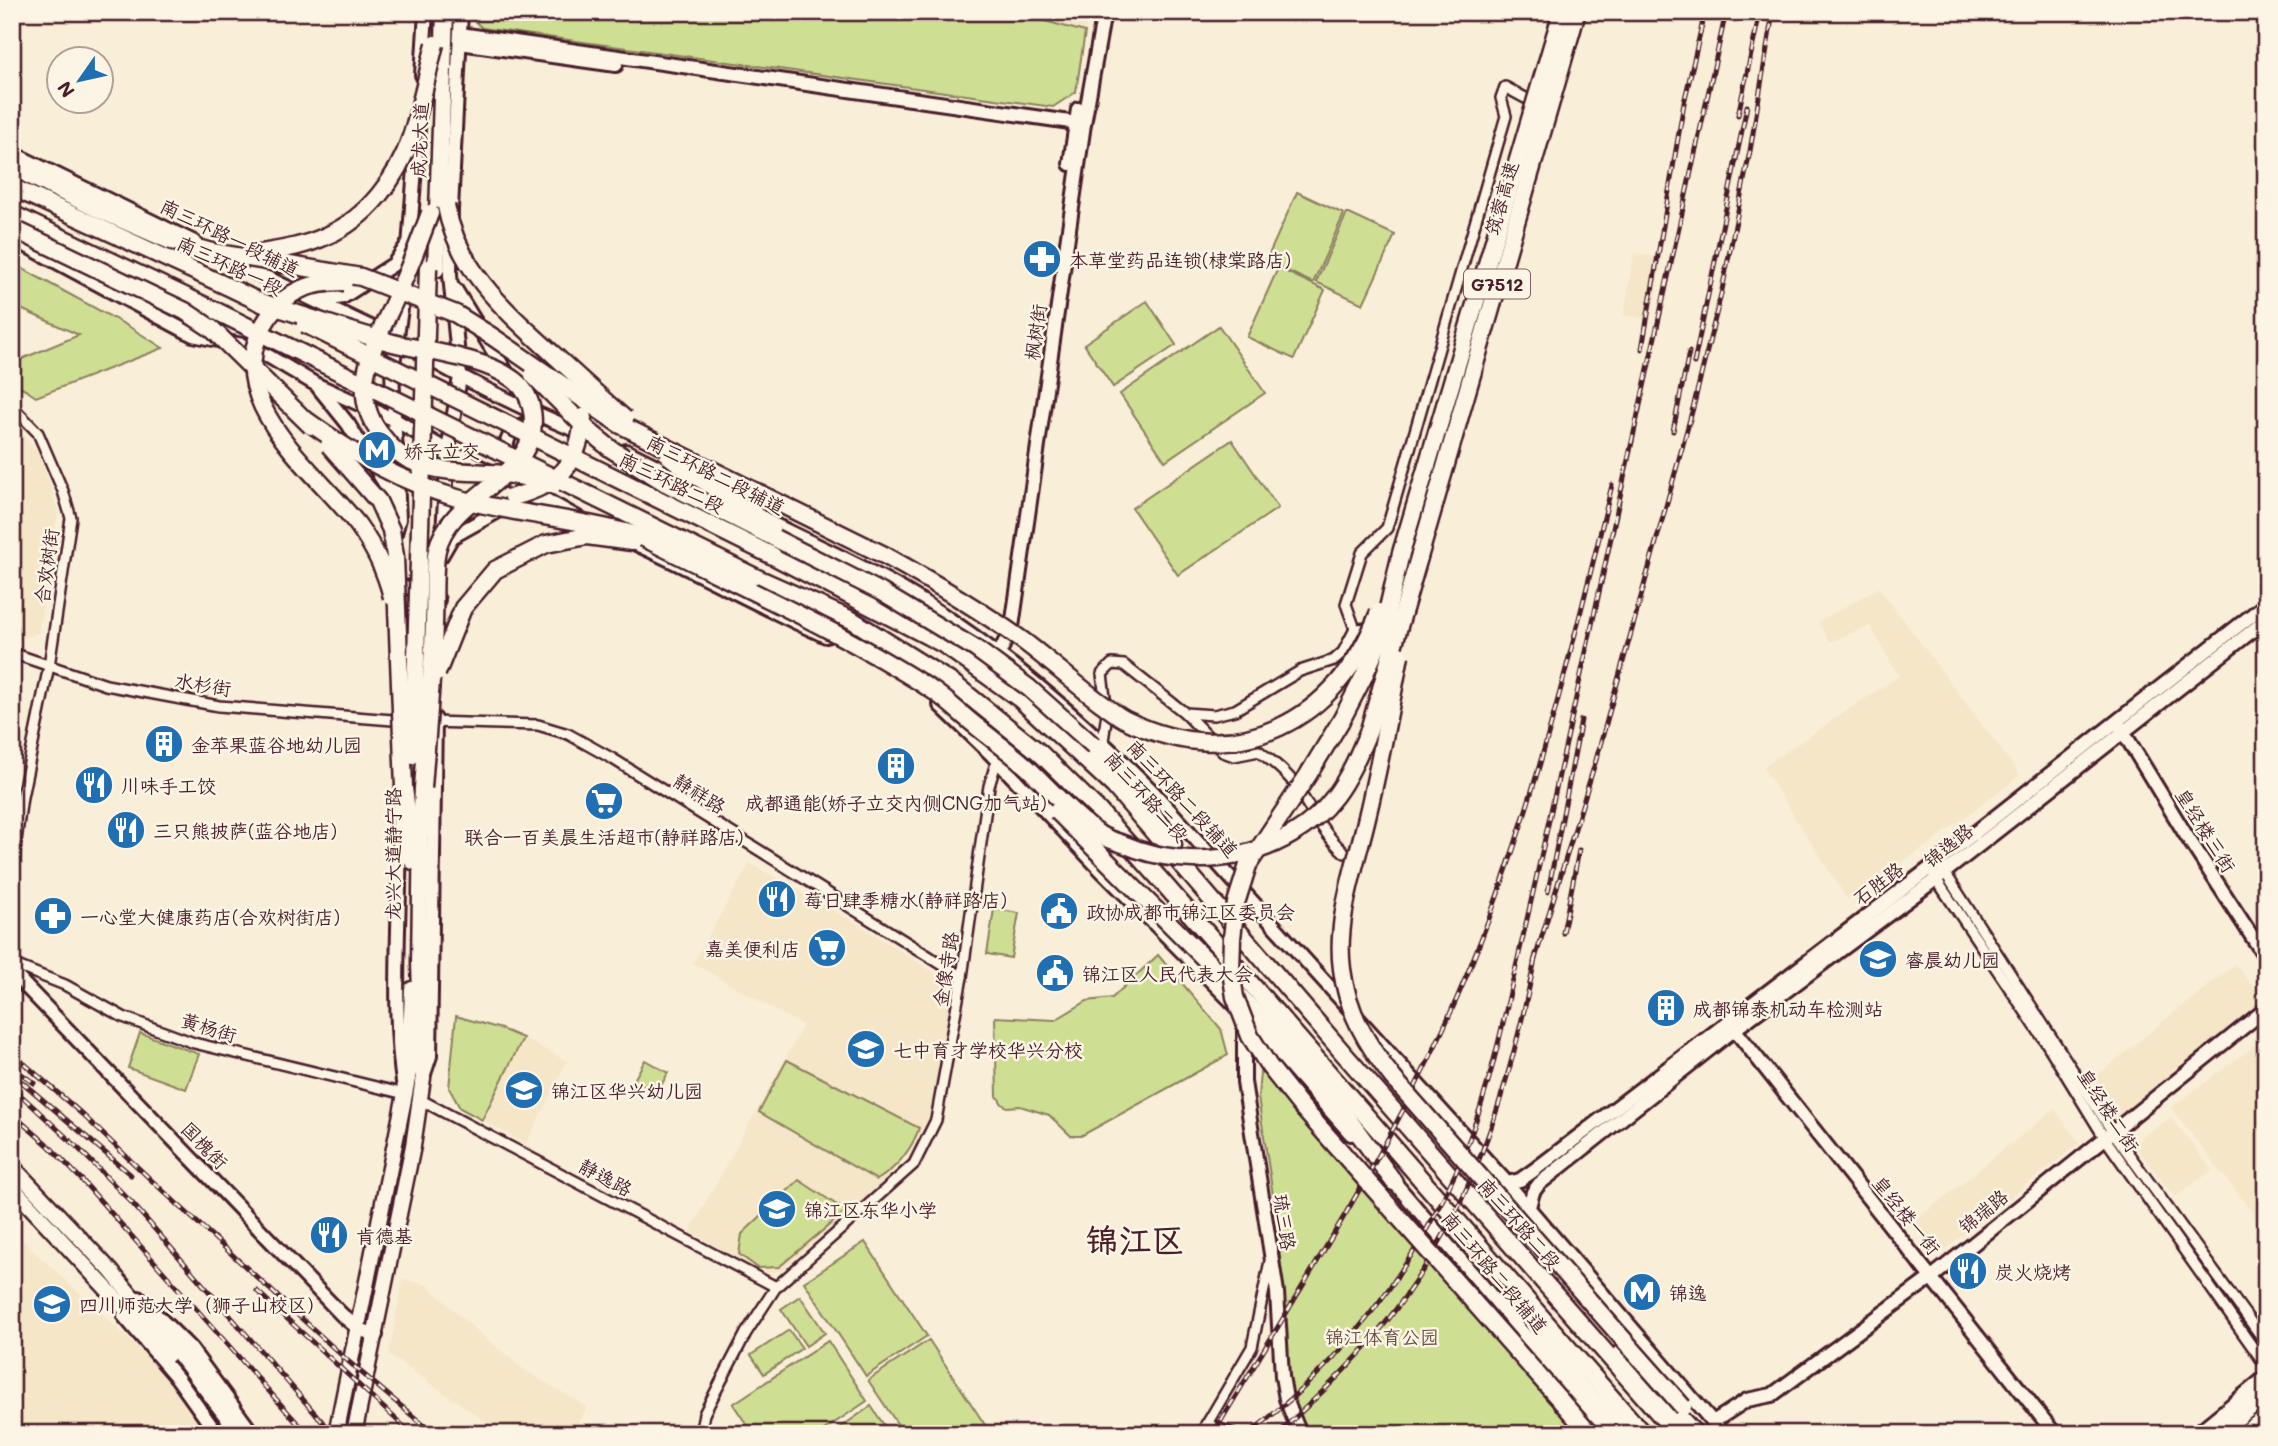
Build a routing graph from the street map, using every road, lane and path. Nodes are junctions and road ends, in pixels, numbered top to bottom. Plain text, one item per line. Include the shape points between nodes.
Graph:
1 (426, 12) edge
2 (436, 12) edge
3 (445, 12) edge
4 (461, 12) edge
5 (1096, 12) edge
6 (1104, 12) edge
7 (1562, 12) edge
8 (1577, 12) edge
9 (450, 41) junction
10 (1552, 113) dead end
11 (1079, 128) junction
12 (12, 153) edge
13 (12, 166) edge
14 (12, 187) edge
15 (430, 213) junction
16 (13, 228) edge
17 (410, 241) junction
18 (212, 252) junction
19 (438, 270) junction
20 (391, 288) junction
21 (257, 301) junction
22 (318, 302) junction
23 (493, 337) junction
24 (397, 341) junction
25 (541, 343) junction
26 (429, 359) joint
27 (460, 377) junction
28 (317, 385) junction
29 (428, 385) joint
30 (12, 406) edge
31 (534, 412) junction
32 (306, 420) junction
33 (395, 420) junction
34 (550, 420) junction
35 (448, 451) junction
36 (537, 495) junction
37 (599, 498) junction
38 (478, 502) junction
39 (569, 514) junction
40 (399, 519) junction
41 (1401, 553) junction
42 (441, 556) junction
43 (1418, 556) junction
44 (684, 558) junction
45 (838, 569) junction
46 (389, 588) junction
47 (2266, 604) edge
48 (440, 607) junction
49 (2266, 620) edge
50 (1404, 626) dead end
51 (397, 627) junction
52 (1355, 629) junction
53 (996, 652) junction
54 (12, 653) edge
55 (49, 666) junction
56 (431, 689) junction
57 (939, 703) junction
58 (1185, 713) junction
59 (965, 717) junction
60 (393, 719) junction
61 (435, 722) junction
62 (2119, 726) junction
63 (1025, 739) junction
64 (1098, 744) junction
65 (997, 760) junction
66 (414, 788) junction
67 (17, 796) edge
68 (1049, 800) junction
69 (421, 831) joint
70 (1345, 853) dead end
71 (413, 861) joint
72 (12, 870) edge
73 (1937, 870) junction
74 (1189, 875) junction
75 (1126, 895) junction
76 (2266, 958) edge
77 (12, 964) edge
78 (12, 972) edge
79 (962, 977) junction
80 (2266, 1009) edge
81 (1244, 1014) junction
82 (1731, 1025) junction
83 (423, 1078) junction
84 (412, 1097) junction
85 (2108, 1134) junction
86 (12, 1166) edge
87 (1394, 1182) junction
88 (1507, 1182) junction
89 (12, 1187) edge
90 (1529, 1207) junction
91 (67, 1245) junction
92 (1271, 1256) junction
93 (111, 1271) junction
94 (1932, 1277) junction
95 (776, 1287) junction
96 (1515, 1287) junction
97 (359, 1329) junction
98 (376, 1335) junction
99 (2266, 1343) edge
100 (2266, 1366) edge
101 (2266, 1377) edge
102 (2266, 1394) edge
103 (2266, 1418) edge
104 (1206, 1424) junction
105 (1710, 1428) edge
106 (2266, 1429) edge
107 (1686, 1430) edge
108 (217, 1434) edge
109 (229, 1434) edge
110 (240, 1434) edge
111 (253, 1434) edge
112 (336, 1434) edge
113 (355, 1434) edge
114 (699, 1434) edge
115 (1201, 1434) edge
116 (1234, 1434) edge
117 (1300, 1434) edge
118 (1590, 1434) edge
119 (1609, 1434) edge
120 (1623, 1434) edge
121 (1643, 1434) edge
122 (1723, 1434) edge
123 (2055, 1434) edge
124 (2196, 1434) edge
125 (2217, 1434) edge
126 (2244, 1434) edge
127 (2260, 1434) edge

1 - 17 main road
2 - 9 highway, 成龙大道
3 - 9 highway, 成龙大道
4 - 9 main road
5 - 11 main road, 枫树街
6 - 11 main road, 枫树街
7 - 41 highway, 筑蓉高速 / G7512, bridge
8 - 43 highway, 筑蓉高速 / G7512, bridge
9 - 11 main road
9 - 15 highway, 成龙大道, bridge
9 - 18 highway, bridge via 401,163 362,214 327,236 286,249 250,254
9 - 19 highway, 成龙大道
9 - 25 highway, bridge via 444,170 449,219 459,249 476,277
10 - 52 street via 1505,87 1501,98 1506,116 1387,528 1362,553 1346,604
11 - 53 main road, 枫树街 via 1012,627
12 - 22 main road, 南三环路一段辅道
13 - 18 highway via 168,240
14 - 21 highway, 南三环路一段, bridge
15 - 19 highway, 成龙大道, bridge
15 - 37 highway, bridge via 371,348 364,398 372,424 414,463 508,474
16 - 28 main road via 193,335 251,349
16 - 32 highway, bridge via 185,311 212,329
16 - 37 highway, bridge via 218,312
17 - 22 main road via 394,264 343,297
17 - 24 main road
18 - 20 highway, bridge via 361,278
19 - 27 main road
19 - 31 main road
19 - 66 highway, 龙兴大道静宁路, bridge
20 - 23 highway, bridge via 456,314
20 - 51 highway, bridge via 327,282 282,299 255,344 252,365 257,395 270,421 359,527 378,558 391,592
21 - 29 highway, 南三环路一段, bridge
21 - 56 highway, bridge via 342,329 478,363 514,380 531,403 533,426 524,452 462,511 437,549
22 - 24 main road, 南三环路一段辅道
23 - 41 highway, bridge via 619,424 929,579 1023,641 1125,720 1170,737 1216,743 1242,740 1280,727 1326,697 1345,676 1374,625
23 - 45 highway, bridge via 611,449 664,482
24 - 26 main road, 南三环路一段辅道
24 - 33 main road via 392,371
25 - 38 highway, bridge via 573,387 583,413 577,451 566,470 540,489
25 - 45 highway, bridge via 687,470
26 - 27 main road, 南三环路二段辅道
27 - 31 main road, 南三环路二段辅道
27 - 35 main road
28 - 33 main road
28 - 40 main road via 348,424 397,503
29 - 74 highway, 南三环路二段, bridge via 943,644 1020,699 1114,786
30 - 55 street, 合欢树街 via 38,432 71,518
31 - 34 main road, 南三环路二段辅道
32 - 38 highway, bridge via 348,451 391,474
32 - 51 highway, bridge via 378,501 391,530
33 - 35 main road, 南三环路二段辅道
33 - 40 main road
34 - 36 main road via 518,426 508,437 505,453 518,476
34 - 53 main road, 南三环路二段辅道 via 615,446 868,571 927,604
35 - 36 main road, 南三环路二段辅道
35 - 42 main road
36 - 39 main road, 南三环路二段辅道
37 - 63 highway, bridge via 852,620 954,684
38 - 44 highway, bridge via 609,527 640,536
39 - 42 main road via 516,501 452,537
39 - 57 main road, 南三环路二段辅道 via 848,646
40 - 46 main road via 388,563
41 - 118 highway, bridge via 1381,638 1363,678 1308,775 1248,865 1231,938 1236,997 1250,1036 1300,1105
42 - 48 main road
43 - 59 highway, bridge via 1369,730 1351,772 1312,820 1256,851 1187,860 1143,852 1101,835
43 - 105 highway, bridge via 1384,747 1345,910 1340,948 1346,991 1363,1036 1393,1078
44 - 56 highway, bridge via 652,546 587,536 546,544 513,559 495,570 463,608
44 - 59 highway, bridge via 844,638 937,694
45 - 64 highway, bridge via 976,649
46 - 48 main road via 428,589
46 - 60 main road
47 - 62 main road, 石胜路
48 - 61 main road
49 - 62 main road
50 - 52 street
51 - 66 highway, bridge
52 - 58 street via 1334,660 1300,671 1235,710 1214,715
53 - 64 main road, 南三环路二段辅道 via 1029,677
54 - 55 street, 水杉街
55 - 60 street, 水杉街 via 106,685 219,706
55 - 67 street, 合欢树街
56 - 66 highway, bridge
57 - 65 main road, 南三环路二段辅道
57 - 68 main road via 1008,757
58 - 64 street via 1124,665 1112,664 1102,674 1107,713
58 - 70 street via 1223,752 1234,756 1259,751 1282,769 1333,843
59 - 87 highway, bridge via 1324,1086
60 - 61 street, 静祥路
60 - 84 main road via 400,822 400,1059
61 - 79 street, 静祥路 via 538,725 568,734
61 - 83 main road via 430,1056
62 - 73 main road, 石胜路
62 - 76 main road, 皇经楼三街
63 - 68 highway
63 - 96 highway via 1158,877
64 - 74 highway via 1163,827
64 - 88 main road, 南三环路二段辅道 via 1153,792
65 - 75 main road, 南三环路二段辅道
65 - 79 street, 金像寺路 via 989,786
66 - 69 highway
66 - 71 highway via 408,828
67 - 72 street, 合欢树街
68 - 75 main road
69 - 83 main road, 龙兴大道静宁路
71 - 84 main road, 龙兴大道静宁路 via 408,1073
73 - 82 main road, 石胜路
73 - 85 street, 皇经楼二街
74 - 107 highway, 南三环路二段 via 1534,1270
75 - 81 main road, 南三环路二段辅道
77 - 84 street, 黄杨街 via 65,985 123,1017 194,1043
78 - 97 main road, 国槐街
79 - 95 street, 金像寺路 via 936,1120 914,1164
80 - 85 main road, 锦瑞路
81 - 87 main road, 南三环路二段辅道
81 - 92 main road, 琉三路 via 1244,1082
82 - 88 main road, 石胜路 via 1533,1171
82 - 90 main road via 1539,1184
82 - 94 main road, 皇经楼一街
83 - 84 main road, 龙兴大道静宁路
84 - 95 street, 静逸路
84 - 97 main road, 龙兴大道静宁路
84 - 98 main road, 龙兴大道静宁路 via 413,1146
85 - 94 main road, 锦瑞路
85 - 99 street, 皇经楼二街
85 - 100 street, 皇经楼二街
86 - 93 main road
87 - 119 main road, 南三环路二段辅道
88 - 90 main road, 南三环路二段辅道
89 - 91 main road
90 - 105 main road, 南三环路二段辅道
91 - 108 main road
91 - 109 main road via 185,1373
92 - 104 street via 1252,1347
92 - 117 main road, 琉三路 via 1282,1376
93 - 110 main road
93 - 111 main road via 190,1348
94 - 105 main road, 锦瑞路 via 1772,1395 1747,1400
94 - 123 main road, 皇经楼一街
95 - 114 street, 金像寺路 via 746,1333 704,1414
96 - 120 highway via 1538,1331
96 - 121 highway
97 - 98 main road, 国槐街
97 - 112 main road, 龙兴大道静宁路
98 - 113 main road, 龙兴大道静宁路
101 - 124 main road
102 - 125 highway
103 - 126 highway
104 - 115 street
104 - 116 street
105 - 122 main road, 南三环路二段辅道
106 - 127 main road

